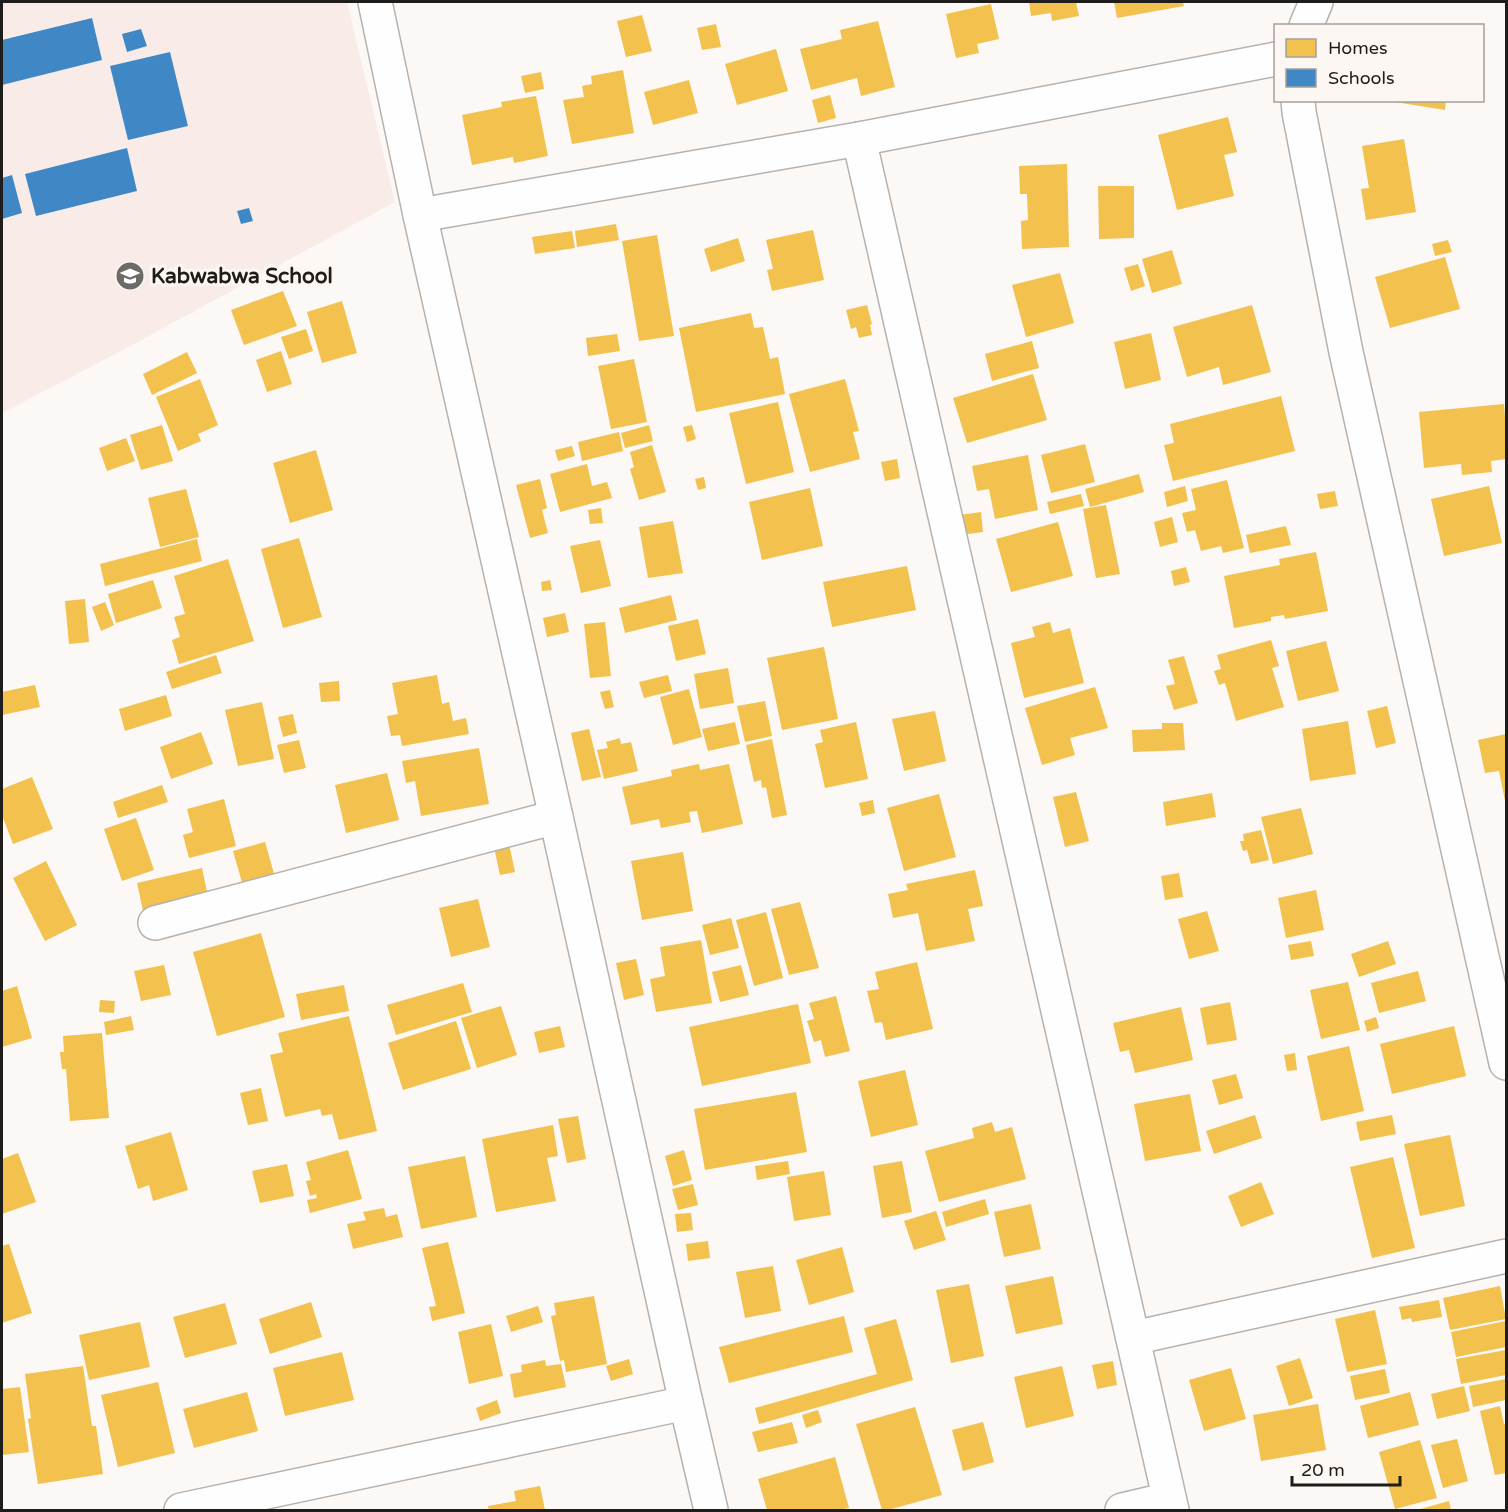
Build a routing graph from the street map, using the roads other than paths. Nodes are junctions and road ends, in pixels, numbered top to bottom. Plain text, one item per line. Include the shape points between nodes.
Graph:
1 (375, 2) edge
2 (1316, 2) edge
3 (1307, 24) edge
4 (1274, 59) edge
5 (1298, 102) edge
6 (859, 139) junction
7 (420, 215) junction
8 (556, 817) junction
9 (155, 923) dead end
10 (1506, 1063) edge
11 (1506, 1256) edge
12 (1133, 1338) junction
13 (686, 1402) junction
14 (1170, 1505) edge
15 (181, 1510) edge
16 (711, 1510) edge
17 (1122, 1510) edge

1 - 7 street
2 - 3 street
4 - 6 street
5 - 10 street via 1346,352
6 - 7 street
6 - 12 street
7 - 8 street
8 - 9 street
8 - 13 street
11 - 12 street
12 - 14 street
13 - 15 street
13 - 16 street
14 - 17 street

